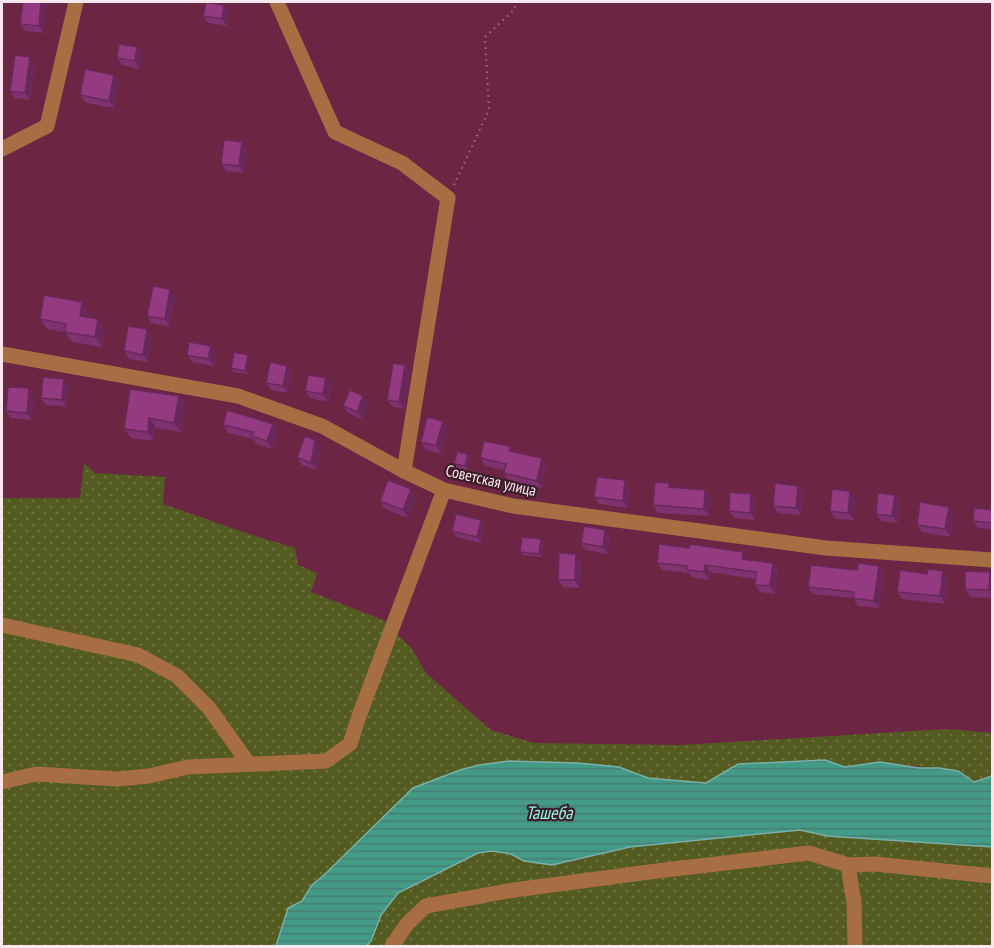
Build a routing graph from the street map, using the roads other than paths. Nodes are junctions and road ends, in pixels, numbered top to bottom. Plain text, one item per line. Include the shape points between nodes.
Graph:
1 (76, 2) edge
2 (277, 2) edge
3 (2, 149) edge
4 (2, 354) edge
5 (404, 471) junction
6 (444, 490) junction
7 (993, 560) edge
8 (2, 625) edge
9 (249, 764) junction
10 (2, 782) edge
11 (848, 865) junction
12 (993, 876) edge
13 (392, 946) edge
14 (855, 946) edge

1 - 3 street via 47,126
2 - 5 street via 335,132 402,164 448,198
4 - 5 street, Советская улица via 238,396 322,426
5 - 6 street, Советская улица
6 - 7 street, Советская улица via 513,506 826,548
6 - 9 street via 350,744 326,761
8 - 9 street via 138,655 177,676 209,708
9 - 10 street via 188,767 117,779 36,774
11 - 12 street via 875,864
11 - 13 street via 808,854 514,890 426,906
11 - 14 street

